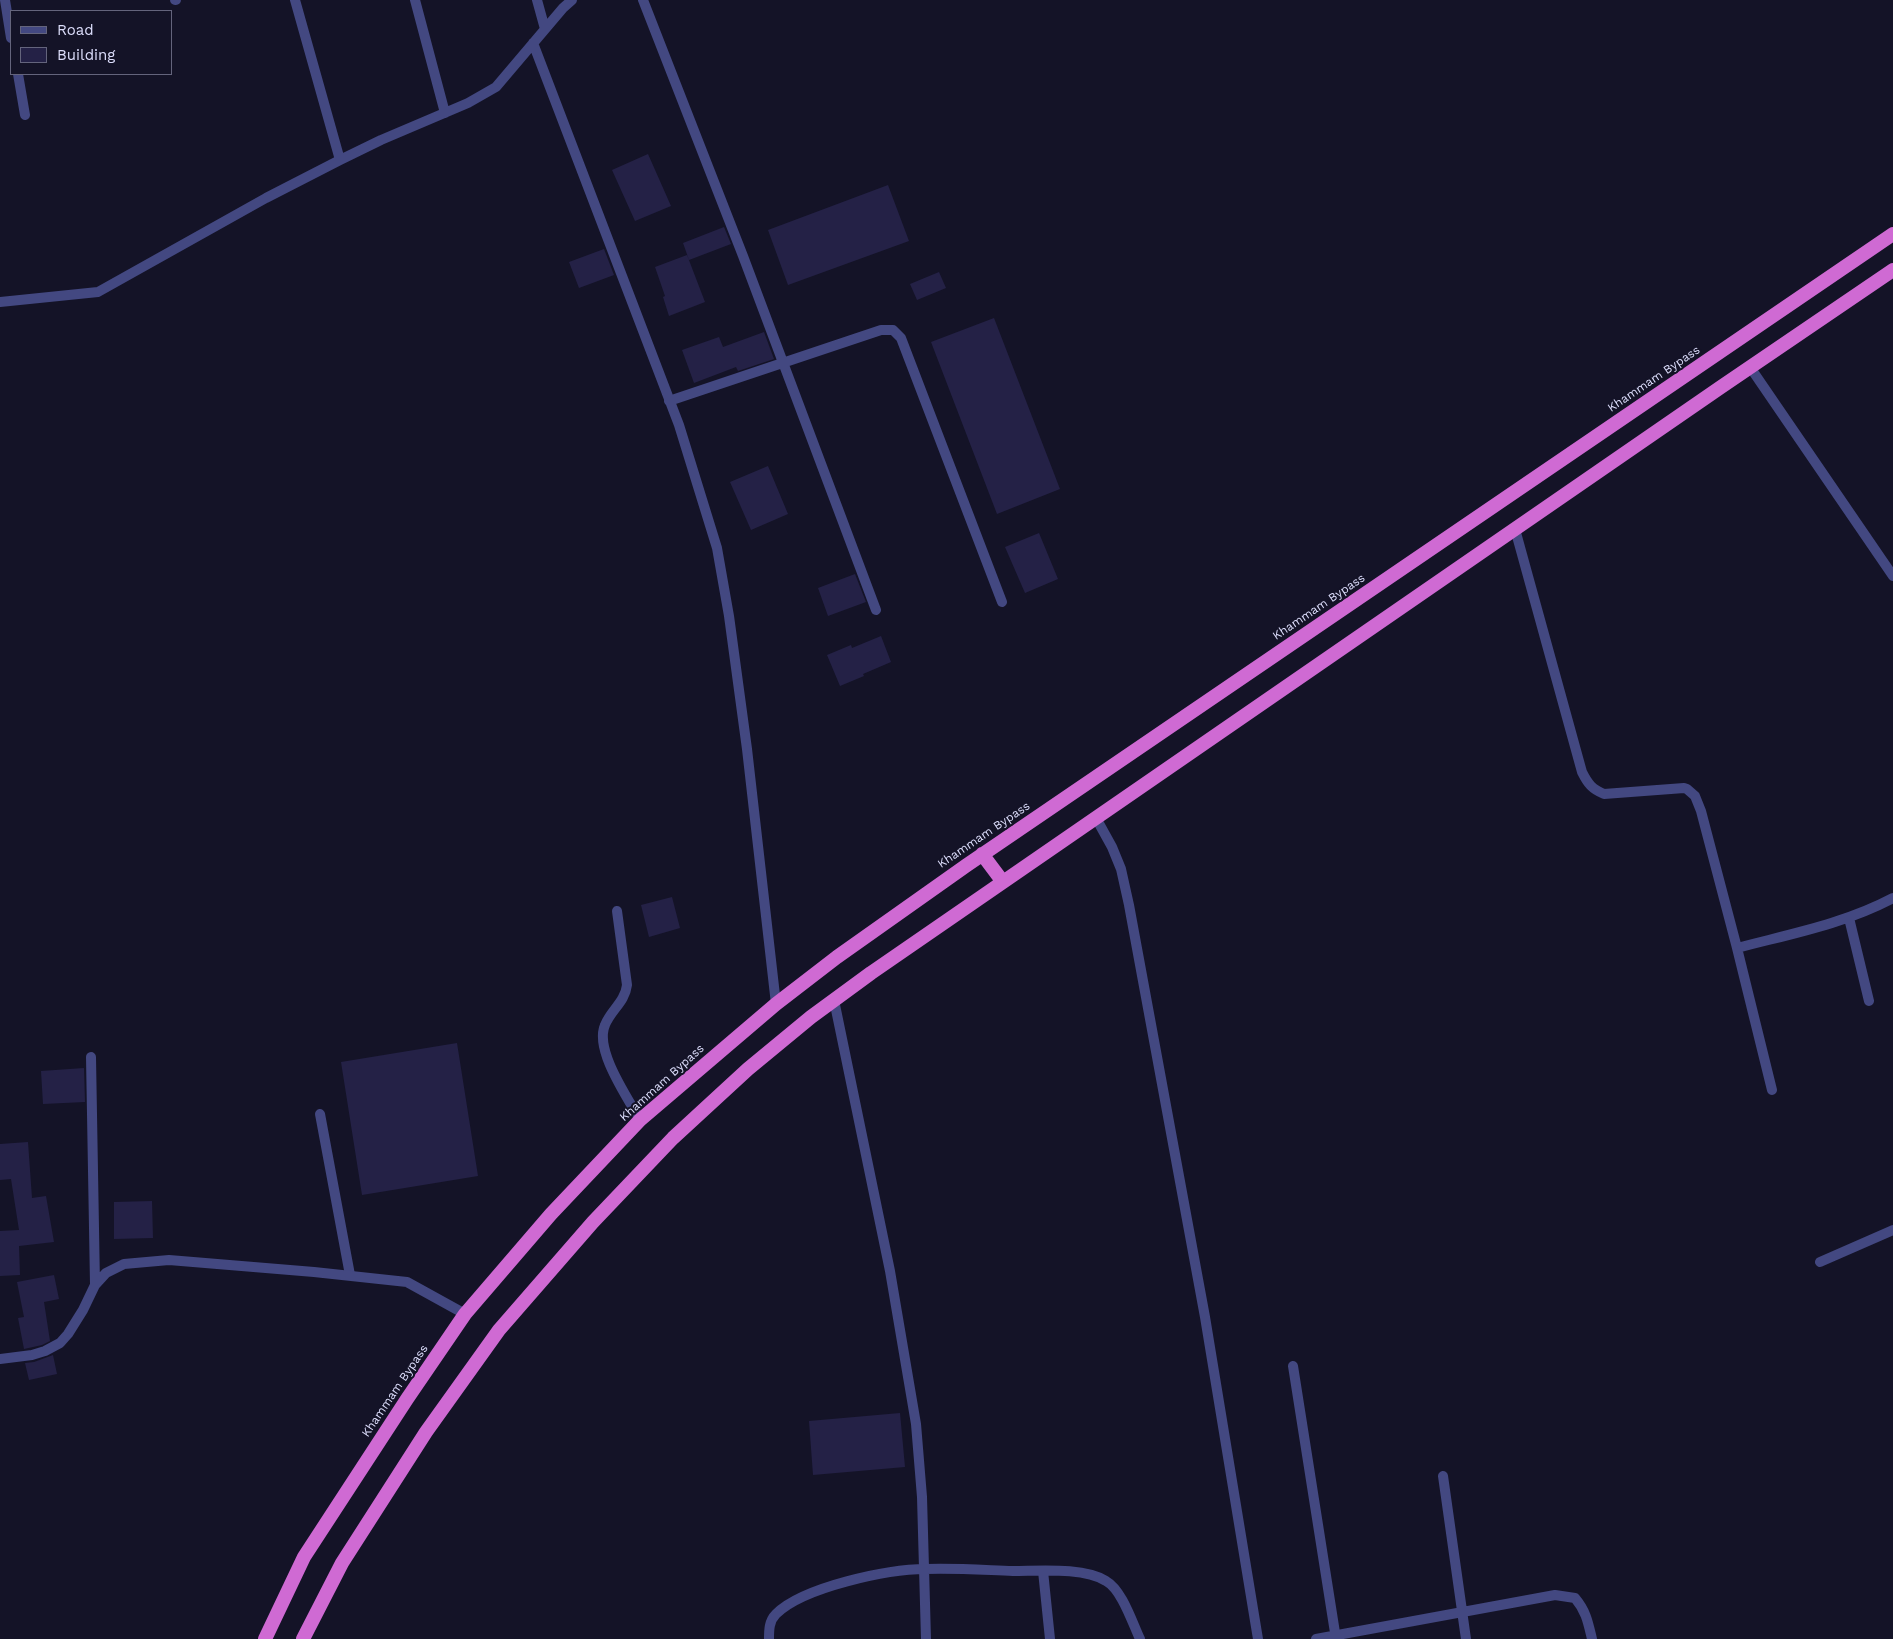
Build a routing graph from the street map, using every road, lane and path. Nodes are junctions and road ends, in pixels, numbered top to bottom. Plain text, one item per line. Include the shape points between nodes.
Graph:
1 (4, 0) edge
2 (295, 0) edge
3 (415, 0) edge
4 (537, 0) edge
5 (572, 0) edge
6 (642, 0) edge
7 (545, 29) junction
8 (10, 33) edge
9 (533, 43) junction
10 (18, 75) edge
11 (445, 113) junction
12 (25, 115) dead end
13 (340, 160) junction
14 (1892, 235) edge
15 (1893, 270) edge
16 (0, 302) edge
17 (782, 363) junction
18 (1750, 367) junction
19 (669, 401) junction
20 (1515, 529) junction
21 (1893, 576) edge
22 (1002, 602) dead end
23 (876, 610) dead end
24 (1096, 818) junction
25 (982, 854) junction
26 (1002, 882) junction
27 (1893, 898) edge
28 (617, 911) dead end
29 (1849, 918) junction
30 (1737, 948) junction
31 (834, 1000) junction
32 (1869, 1001) dead end
33 (776, 1004) junction
34 (91, 1056) dead end
35 (1772, 1090) dead end
36 (320, 1114) dead end
37 (640, 1120) junction
38 (1893, 1230) edge
39 (1820, 1262) dead end
40 (350, 1276) junction
41 (95, 1285) junction
42 (465, 1314) junction
43 (0, 1359) edge
44 (1293, 1366) dead end
45 (1443, 1476) dead end
46 (924, 1569) junction
47 (1043, 1571) junction
48 (1462, 1612) junction
49 (1335, 1638) edge
50 (264, 1639) edge
51 (303, 1639) edge
52 (770, 1639) edge
53 (926, 1639) edge
54 (1050, 1639) edge
55 (1140, 1639) edge
56 (1258, 1639) edge
57 (1316, 1639) edge
58 (1466, 1639) edge
59 (1592, 1639) edge

1 - 8 street
2 - 13 street
3 - 11 street
4 - 7 street
5 - 7 street
6 - 17 street
7 - 9 street
9 - 11 street via 496,87
9 - 19 street
10 - 12 street
11 - 13 street
13 - 16 street via 98,292
14 - 25 highway, Khammam Bypass
15 - 18 highway
17 - 19 street
17 - 22 street via 882,330 897,333
17 - 23 street
18 - 20 highway
18 - 21 street
19 - 33 street via 717,548 730,616
20 - 24 highway
20 - 30 street via 1588,784 1604,794 1684,788 1692,792 1701,811
24 - 26 highway
24 - 56 street via 1121,869 1130,905 1205,1317
25 - 26 highway
25 - 33 highway, Khammam Bypass
26 - 31 highway
27 - 29 street
28 - 37 street via 626,994 608,1018 602,1037 613,1072
29 - 30 street
29 - 32 street
30 - 35 street
31 - 46 street via 890,1271 916,1424
31 - 51 highway via 748,1069 673,1138 592,1222 499,1330 426,1432 342,1563
33 - 37 highway, Khammam Bypass
34 - 41 street
36 - 40 street
37 - 42 highway, Khammam Bypass via 550,1214
38 - 39 street
40 - 41 street via 170,1260 124,1264 106,1273
40 - 42 street via 407,1282
41 - 43 street via 83,1310 60,1343 32,1355
42 - 50 highway, Khammam Bypass via 304,1557
44 - 49 street
45 - 48 street
46 - 47 street
46 - 52 street via 854,1579 815,1592 775,1615 769,1628
46 - 53 street
47 - 54 street
47 - 55 street via 1095,1575 1108,1581 1117,1590
48 - 49 street
48 - 58 street
48 - 59 street via 1556,1595 1567,1596 1575,1598 1583,1606
49 - 57 street

